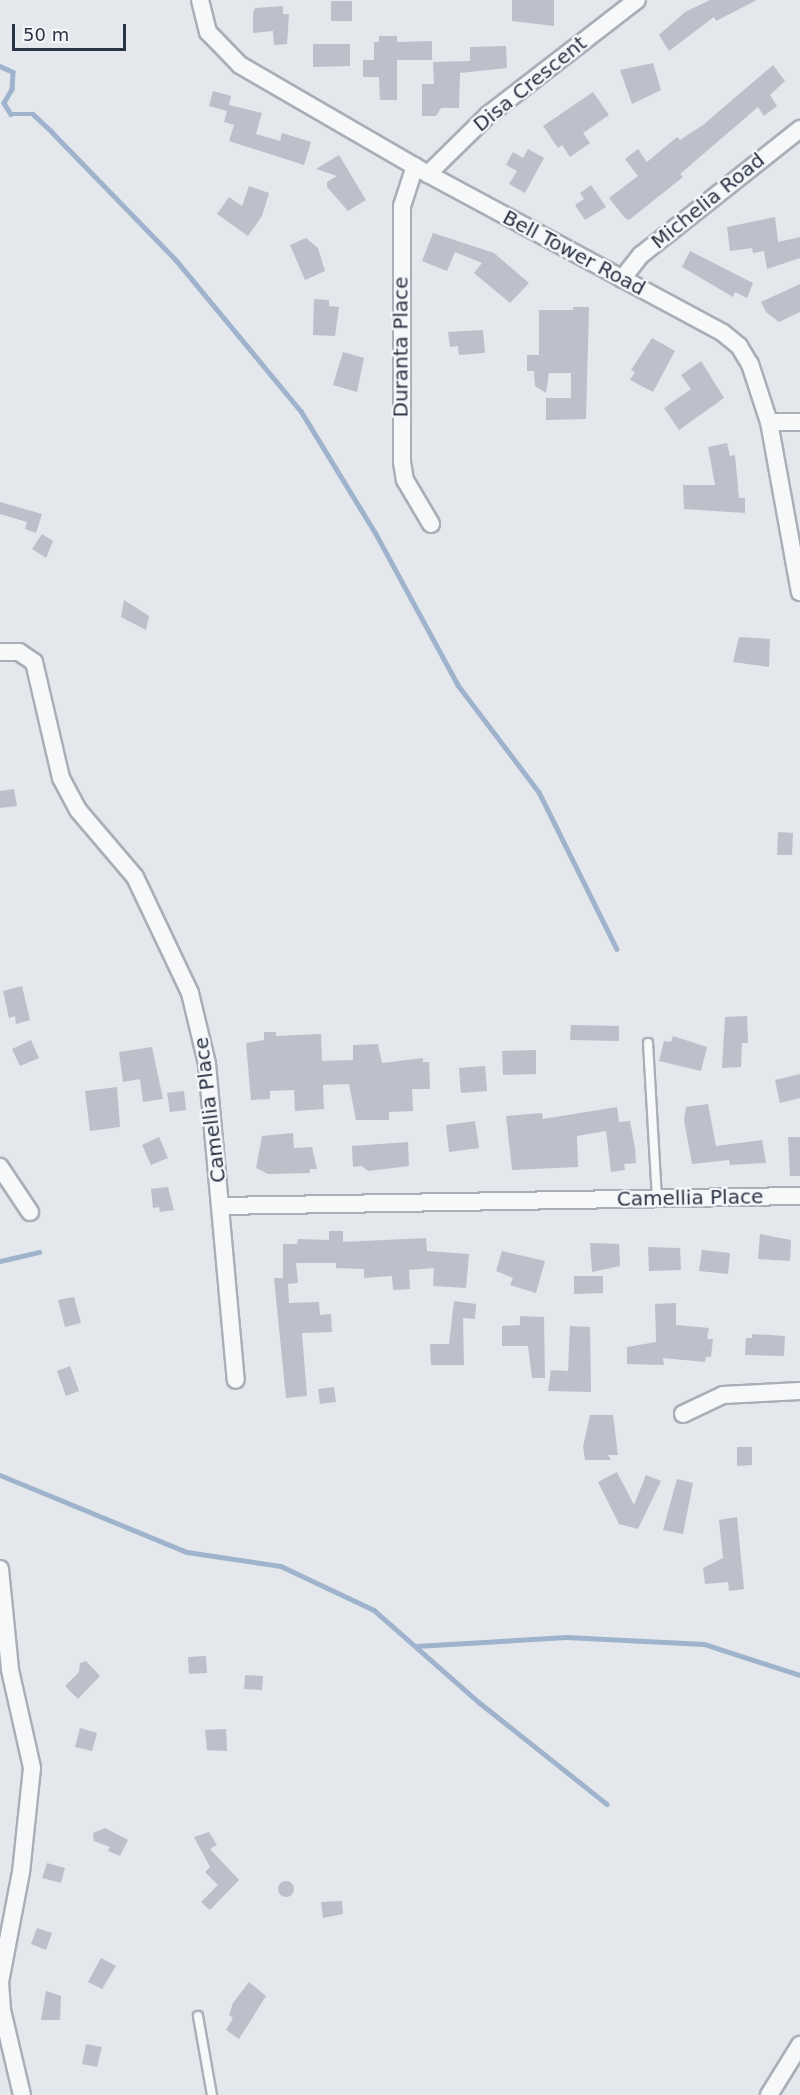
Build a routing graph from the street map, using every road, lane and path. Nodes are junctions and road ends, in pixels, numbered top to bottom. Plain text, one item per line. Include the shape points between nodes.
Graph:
1 (637, 0) edge
2 (201, 8) edge
3 (800, 129) edge
4 (422, 170) junction
5 (622, 279) junction
6 (769, 422) junction
7 (800, 422) edge
8 (431, 524) dead end
9 (800, 592) edge
10 (0, 652) edge
11 (648, 1043) dead end
12 (0, 1167) edge
13 (800, 1196) edge
14 (657, 1198) junction
15 (220, 1206) junction
16 (30, 1212) dead end
17 (236, 1380) dead end
18 (800, 1391) edge
19 (683, 1414) dead end
20 (0, 1569) edge
21 (198, 2016) dead end
22 (800, 2045) edge
23 (22, 2095) edge
24 (212, 2095) edge
25 (769, 2095) edge

1 - 4 street, Disa Crescent
2 - 4 street, Bell Tower Road via 221,49 240,65
3 - 5 street, Michelia Road via 641,255
4 - 5 street, Bell Tower Road
4 - 8 street, Duranta Place via 402,206 402,462 405,480
5 - 6 street, Bell Tower Road via 723,333 739,346 750,364
6 - 7 street
6 - 9 street, Bell Tower Road
10 - 15 street, Camellia Place via 19,652 34,662 64,786 78,810 135,877 190,993 207,1064
11 - 14 lane
12 - 16 street
13 - 14 street, Camellia Place
14 - 15 street, Camellia Place
15 - 17 street, Camellia Place
18 - 19 street via 723,1395
20 - 23 street via 10,1670 32,1768 21,1872 0,1982 2,2010
21 - 24 lane
22 - 25 street

